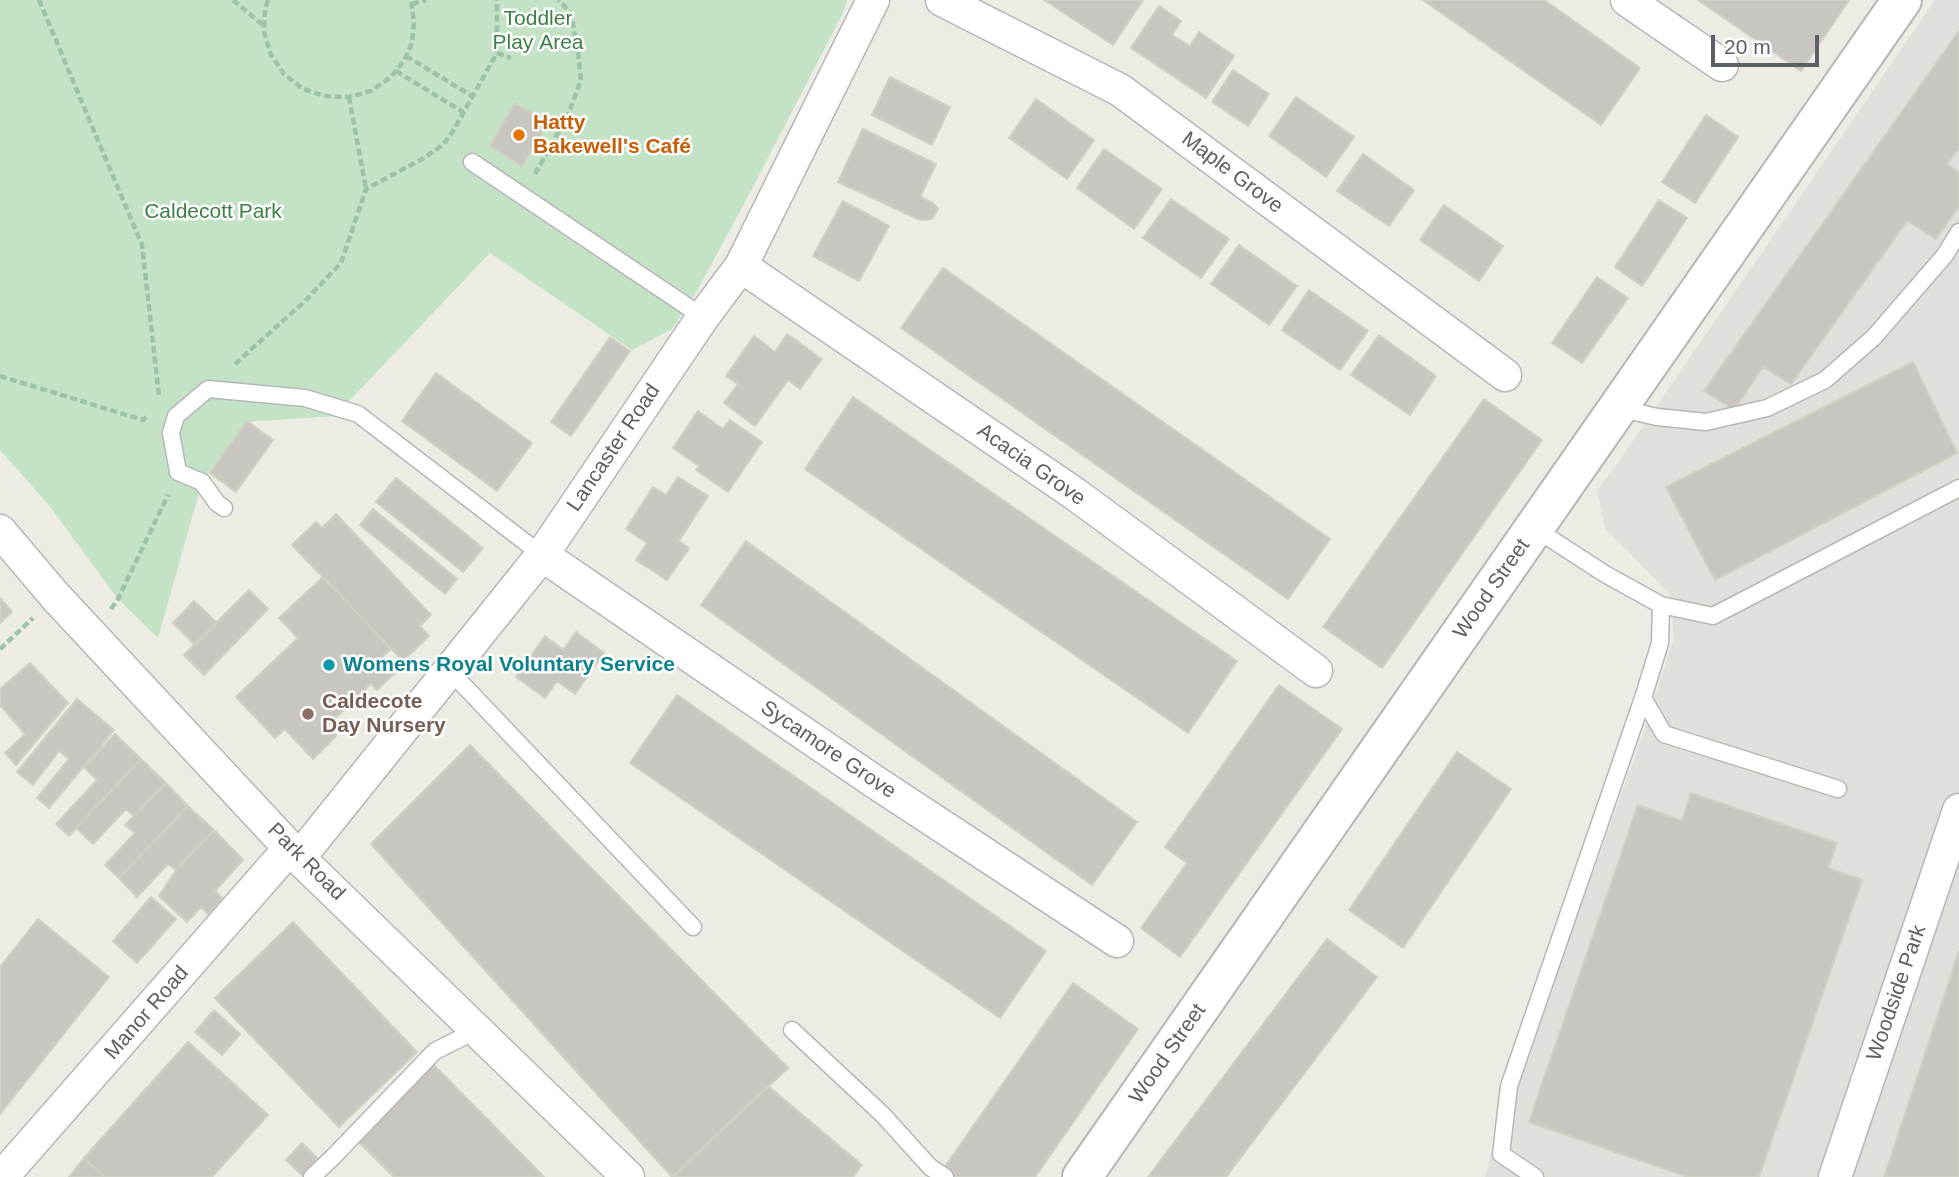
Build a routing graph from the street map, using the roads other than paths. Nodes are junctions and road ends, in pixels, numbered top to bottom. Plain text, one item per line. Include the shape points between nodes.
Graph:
1 (873, 0) edge
2 (942, 0) edge
3 (1627, 0) edge
4 (1902, 0) edge
5 (1722, 65) dead end
6 (472, 162) dead end
7 (1959, 232) edge
8 (741, 266) junction
9 (703, 317) junction
10 (1505, 375) dead end
11 (1618, 408) junction
12 (1959, 488) edge
13 (224, 508) dead end
14 (1534, 528) junction
15 (0, 531) edge
16 (542, 555) junction
17 (1661, 605) junction
18 (450, 671) junction
19 (1316, 671) dead end
20 (1643, 698) junction
21 (1838, 789) dead end
22 (1959, 810) edge
23 (295, 853) junction
24 (693, 927) dead end
25 (1117, 941) dead end
26 (477, 1030) junction
27 (792, 1030) dead end
28 (2, 1177) edge
29 (312, 1177) edge
30 (628, 1177) edge
31 (945, 1177) edge
32 (1082, 1177) edge
33 (1535, 1177) edge
34 (1835, 1177) edge

1 - 8 street, Lancaster Road
2 - 10 street, Maple Grove via 1120,90
3 - 5 street
4 - 11 street, Wood Street
6 - 9 lane
7 - 11 lane via 1874,337 1825,380 1768,408 1706,422
8 - 9 street, Lancaster Road
8 - 19 street, Acacia Grove via 1075,494
9 - 16 street, Lancaster Road
11 - 14 street, Wood Street
12 - 17 lane via 1713,616
13 - 16 lane via 202,482 177,472 171,433 176,416 208,389 305,398 358,414
14 - 17 lane
14 - 32 street, Wood Street
15 - 23 street, Park Road
16 - 18 street, Lancaster Road
16 - 25 street, Sycamore Grove
17 - 20 lane via 1660,643
18 - 23 street, Lancaster Road
18 - 24 lane
20 - 21 lane via 1664,734
20 - 33 lane via 1509,1086 1502,1154
22 - 34 street, Woodside Park
23 - 26 street, Park Road
23 - 28 street, Manor Road
26 - 29 lane via 435,1051
26 - 30 street, Park Road
27 - 31 lane

